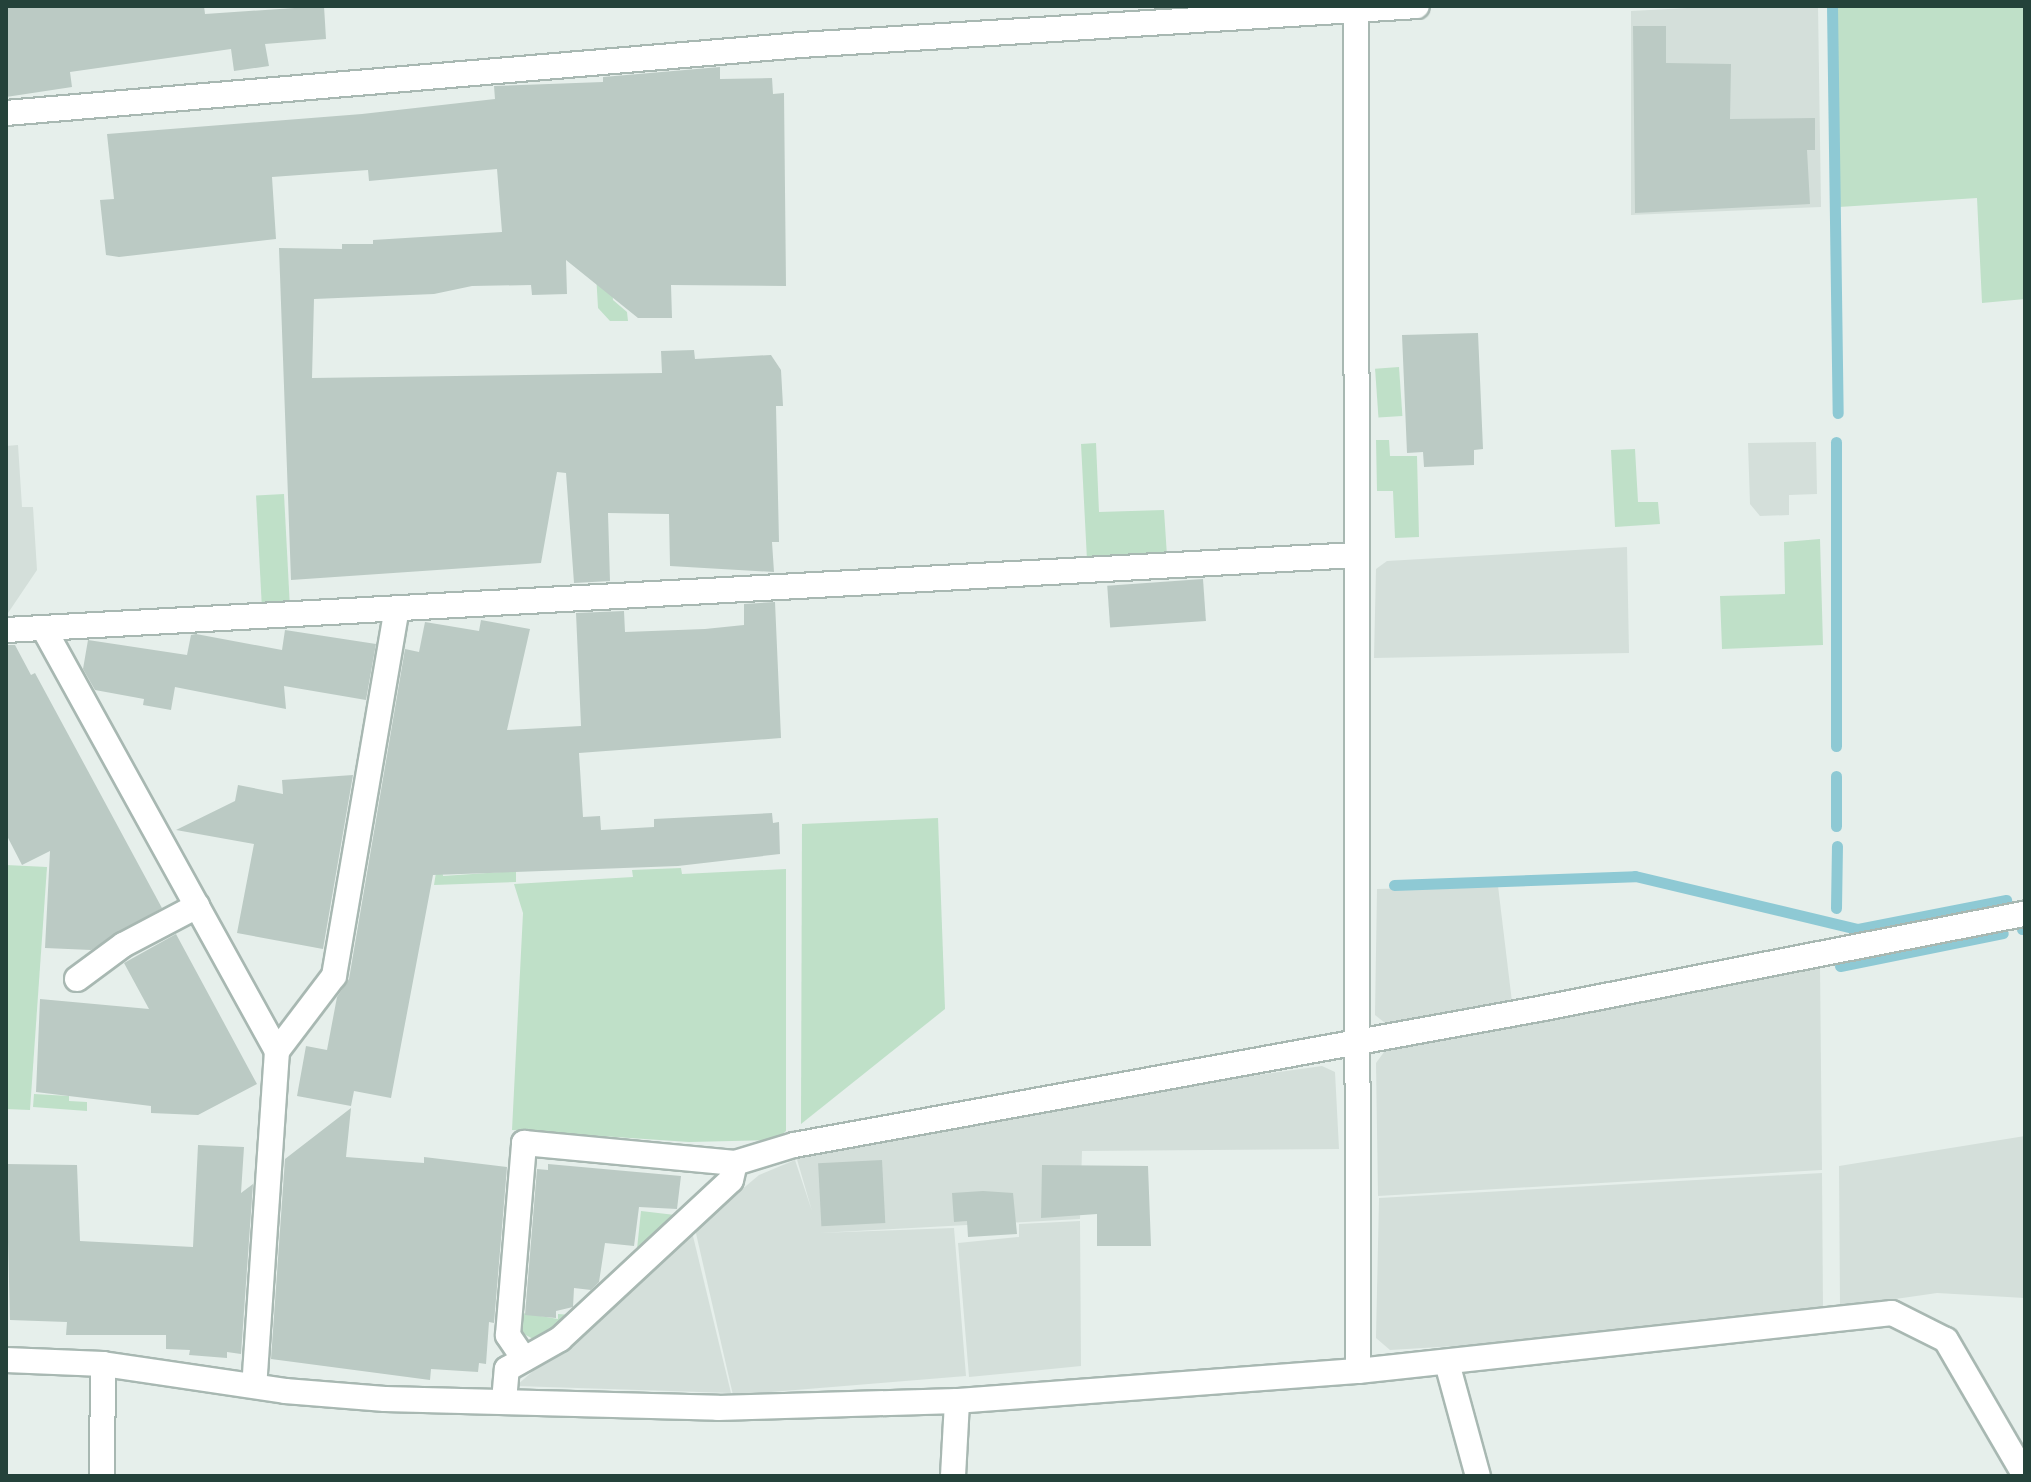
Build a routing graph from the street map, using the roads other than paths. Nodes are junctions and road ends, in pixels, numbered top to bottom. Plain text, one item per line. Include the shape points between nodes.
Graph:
1 (1417, 6) edge
2 (1356, 8) edge
3 (6, 113) edge
4 (1357, 555) junction
5 (397, 608) junction
6 (44, 629) junction
7 (6, 630) edge
8 (197, 906) junction
9 (2025, 914) edge
10 (77, 979) dead end
11 (1360, 1040) junction
12 (277, 1051) junction
13 (735, 1163) junction
14 (524, 1359) junction
15 (6, 1360) edge
16 (1447, 1363) junction
17 (103, 1364) junction
18 (1358, 1371) junction
19 (254, 1385) junction
20 (504, 1401) junction
21 (957, 1401) junction
22 (102, 1476) edge
23 (953, 1476) edge
24 (1478, 1476) edge
25 (2025, 1476) edge

1 - 2 street
2 - 3 street via 801,45
2 - 4 street
4 - 5 street
4 - 11 street
5 - 6 street
5 - 12 street via 334,976
6 - 7 street
6 - 8 street
8 - 10 street via 123,945
8 - 12 street
9 - 11 street
11 - 13 street via 794,1145
11 - 18 street
12 - 19 street
13 - 14 street via 731,1180 622,1282 560,1339
13 - 14 street via 524,1143 508,1335
14 - 20 street via 507,1369
15 - 17 street
16 - 18 street
16 - 24 street
16 - 25 street via 1892,1313 1946,1340
17 - 19 street
17 - 22 street
18 - 21 street
19 - 20 street via 385,1399
20 - 21 street via 718,1408
21 - 23 street

